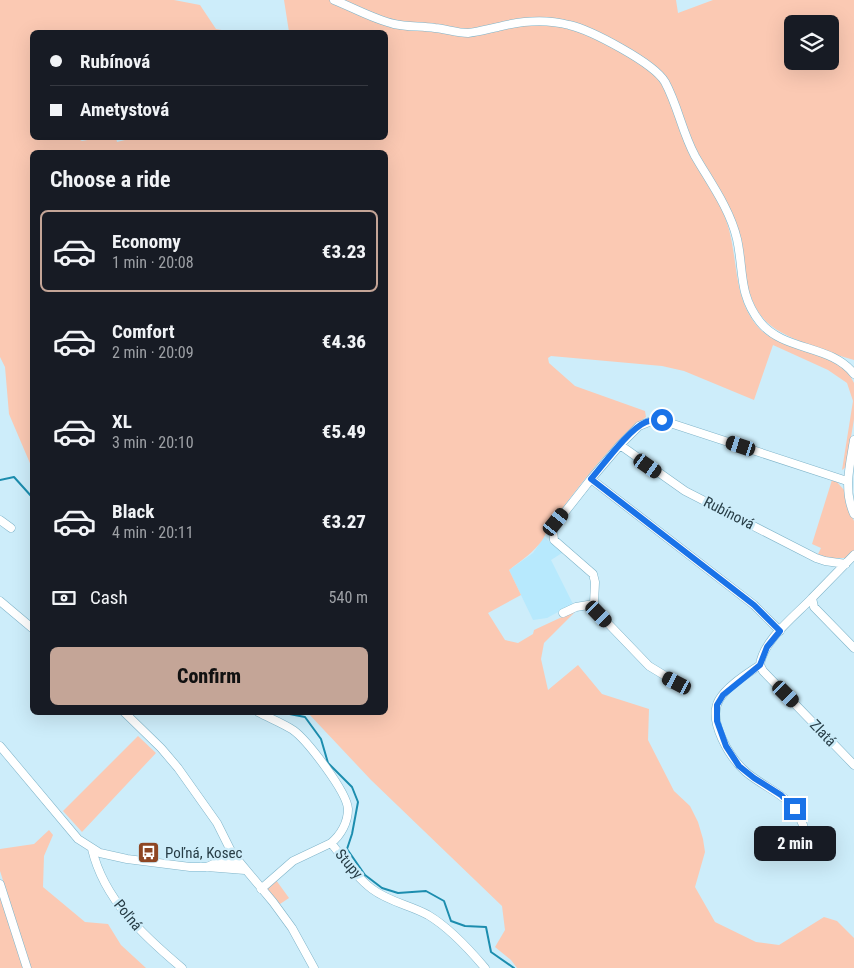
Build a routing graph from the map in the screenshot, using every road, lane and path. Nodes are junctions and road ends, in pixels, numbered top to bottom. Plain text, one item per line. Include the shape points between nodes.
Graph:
1 (334, 0) edge
2 (854, 374) edge
3 (854, 440) edge
4 (620, 445) junction
5 (591, 479) junction
6 (848, 481) junction
7 (854, 514) edge
8 (0, 520) edge
9 (11, 528) dead end
10 (854, 555) edge
11 (846, 564) junction
12 (812, 598) junction
13 (0, 601) edge
14 (594, 604) junction
15 (563, 613) dead end
16 (30, 626) edge
17 (780, 631) junction
18 (854, 648) edge
19 (760, 665) junction
20 (677, 683) dead end
21 (127, 715) edge
22 (264, 715) edge
23 (0, 746) edge
24 (854, 765) edge
25 (803, 825) dead end
26 (331, 843) junction
27 (92, 849) junction
28 (228, 858) junction
29 (0, 884) edge
30 (261, 889) junction
31 (27, 968) edge
32 (182, 968) edge
33 (314, 968) edge
34 (485, 968) edge

1 - 2 street via 394,24 467,33 525,22 570,25 593,34 654,70 664,80 686,138 731,221 744,290 751,309 775,335 836,358
3 - 6 street
4 - 5 street
4 - 6 street via 639,426 662,420
4 - 11 street, Rubínová via 685,491 816,558
5 - 14 street via 556,522 553,536 557,544 593,574
5 - 17 street via 754,605
6 - 7 street
8 - 9 street
10 - 11 street
11 - 12 street
12 - 17 street
12 - 18 street via 814,607
13 - 16 street
14 - 15 street via 576,606
14 - 20 street via 599,614 649,666
17 - 19 street via 767,647
19 - 24 street, Zlatá
19 - 25 street via 719,700 716,712 718,728 739,766 781,795 795,809
21 - 28 street via 178,768 216,823
22 - 26 street, Stupy via 298,735 343,794 347,802 347,819 340,835
23 - 27 street via 78,839
26 - 30 street via 293,861
26 - 34 street, Stupy via 365,883 389,899 439,922
27 - 28 street via 110,856 190,867 207,867
27 - 32 street, Poľná via 98,872 116,901 144,935
28 - 30 street via 242,867
29 - 31 street
30 - 33 street via 292,928

